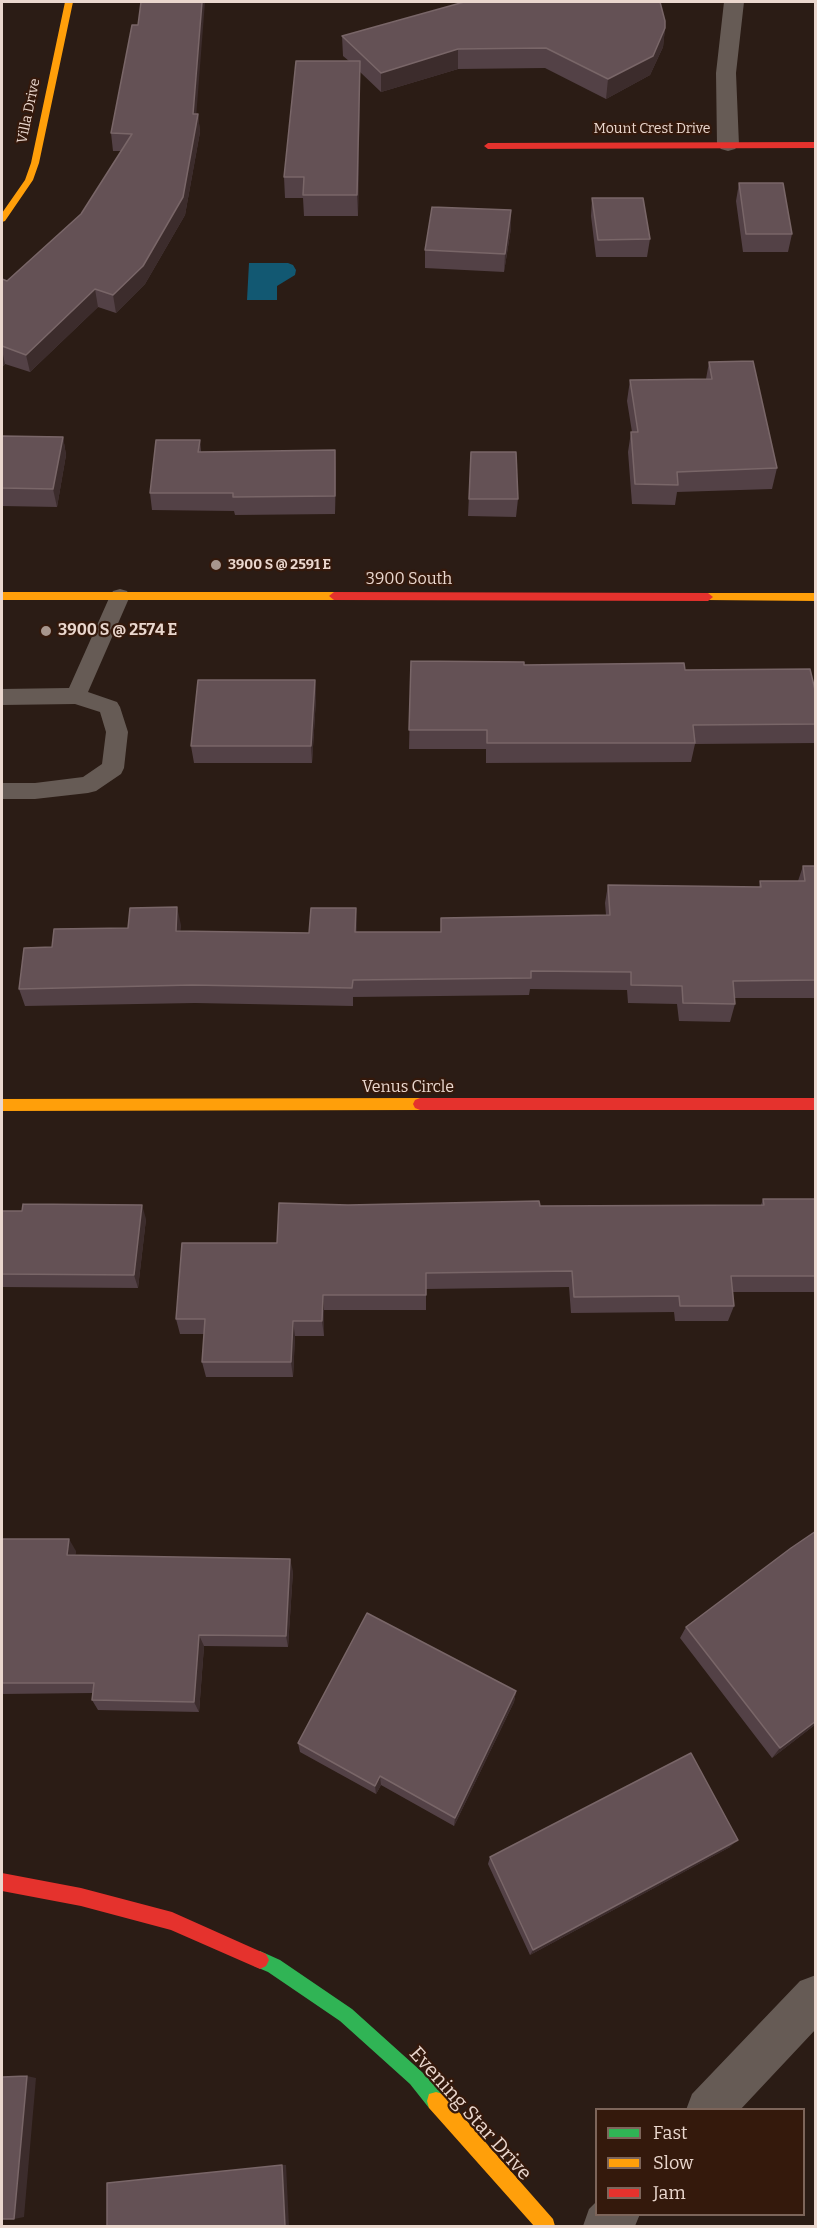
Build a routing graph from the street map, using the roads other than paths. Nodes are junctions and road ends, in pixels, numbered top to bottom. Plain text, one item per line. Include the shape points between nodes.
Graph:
1 (69, 2) edge
2 (734, 2) edge
3 (728, 145) junction
4 (816, 145) edge
5 (488, 146) dead end
6 (2, 219) edge
7 (2, 596) edge
8 (120, 596) junction
9 (816, 597) edge
10 (76, 696) junction
11 (2, 697) edge
12 (2, 791) edge
13 (816, 1104) edge
14 (2, 1105) edge
15 (2, 1882) edge
16 (816, 1997) edge
17 (709, 2108) edge
18 (546, 2226) edge

1 - 6 street, Villa Drive via 35,163 29,180
2 - 3 street via 726,73
3 - 4 street, Mount Crest Drive
3 - 5 street, Mount Crest Drive
7 - 8 street, 3900 South
8 - 9 street, 3900 South
8 - 10 lane
10 - 11 lane
10 - 12 lane via 109,707 117,732 113,768 88,785
13 - 14 street, Venus Circle
15 - 18 street, Evening Star Drive via 81,1897 172,1921 274,1966 346,2016 416,2078
16 - 17 street

